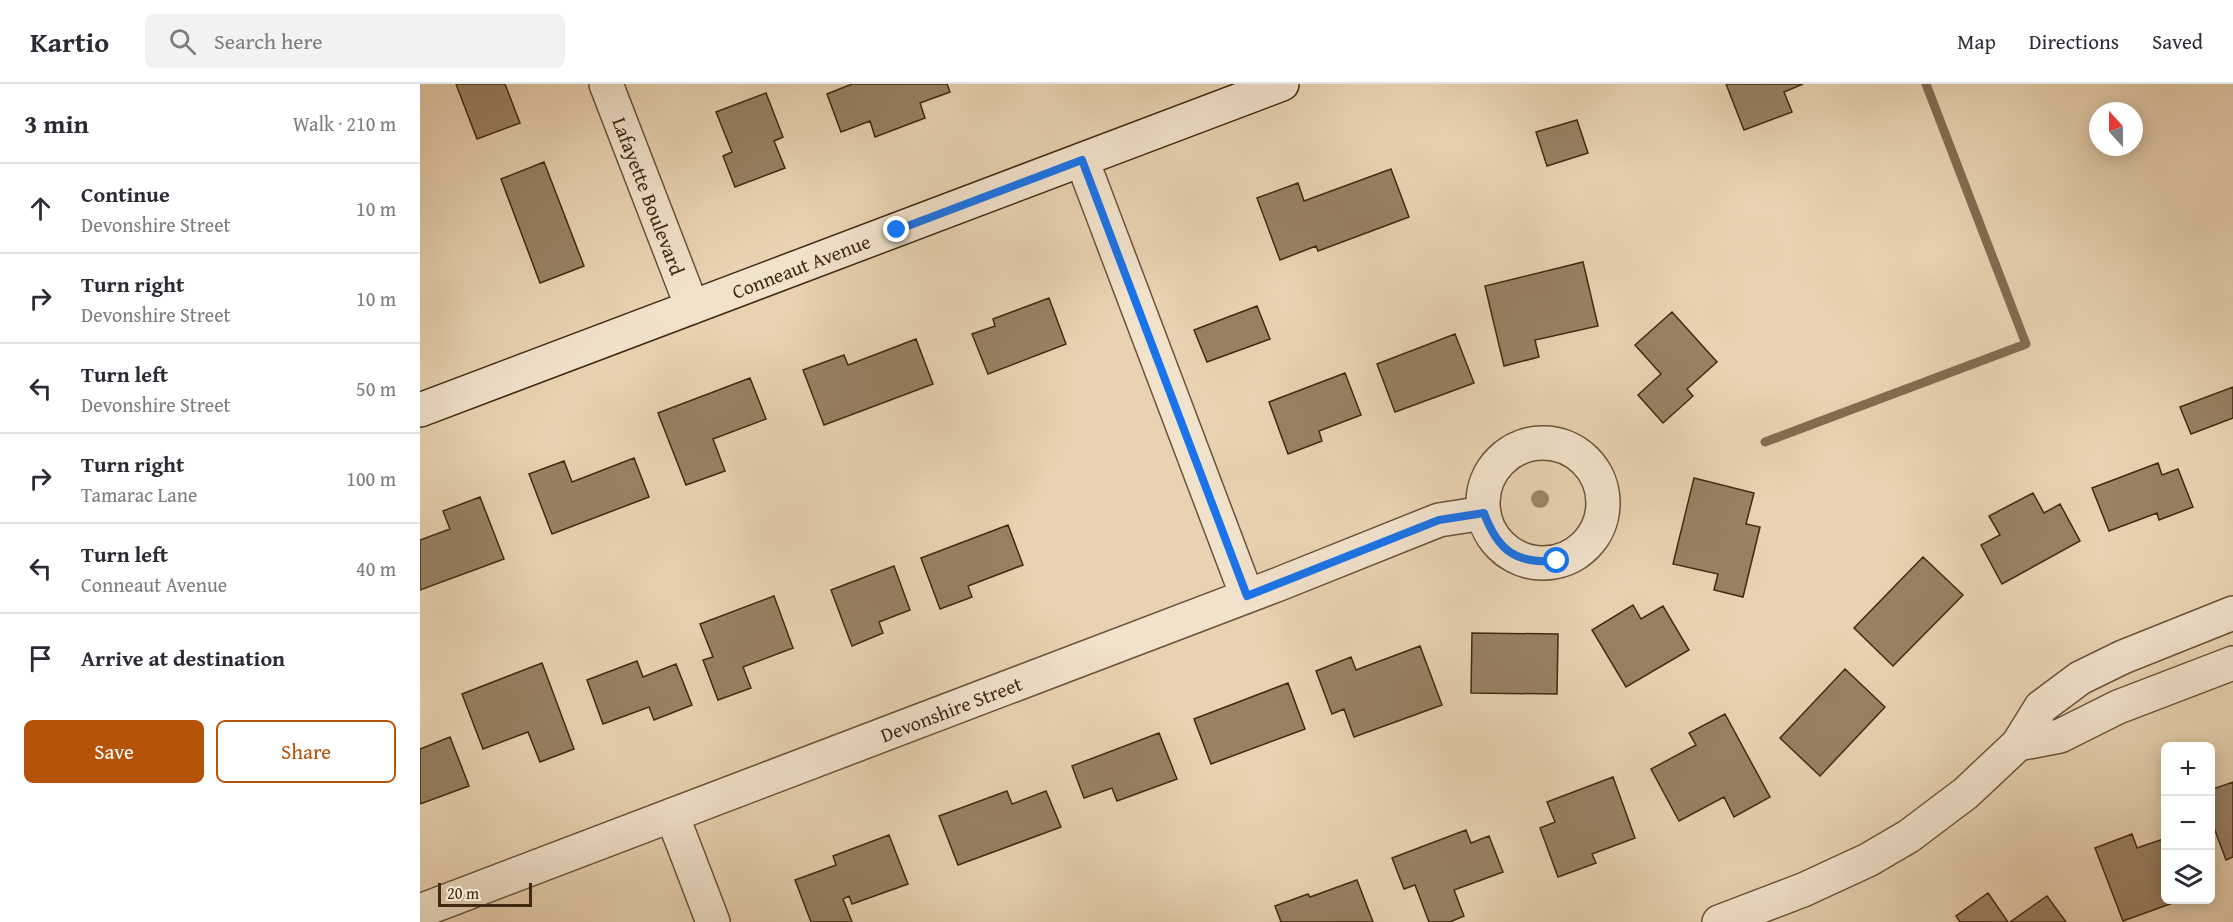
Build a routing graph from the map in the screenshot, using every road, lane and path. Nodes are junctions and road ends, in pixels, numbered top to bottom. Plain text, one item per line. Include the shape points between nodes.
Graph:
1 (606, 84) edge
2 (1282, 84) edge
3 (1082, 160) junction
4 (692, 307) junction
5 (420, 410) edge
6 (1484, 513) dead end
7 (1247, 596) junction
8 (2233, 614) edge
9 (2142, 650) junction
10 (2233, 663) edge
11 (2159, 692) junction
12 (2019, 744) junction
13 (672, 815) junction
14 (420, 911) edge
15 (713, 922) edge
16 (1719, 922) edge

1 - 4 street, Lafayette Boulevard
2 - 3 street, Conneaut Avenue
3 - 4 street, Conneaut Avenue
3 - 7 street
4 - 5 street, Conneaut Avenue
6 - 7 street, Devonshire Street via 1439,520
7 - 13 street, Devonshire Street
8 - 9 street
9 - 11 street
9 - 12 street via 2080,678 2041,707
10 - 11 street
11 - 12 street via 2060,736
12 - 16 street via 1966,793 1909,836 1803,890
13 - 14 street, Devonshire Street
13 - 15 street

